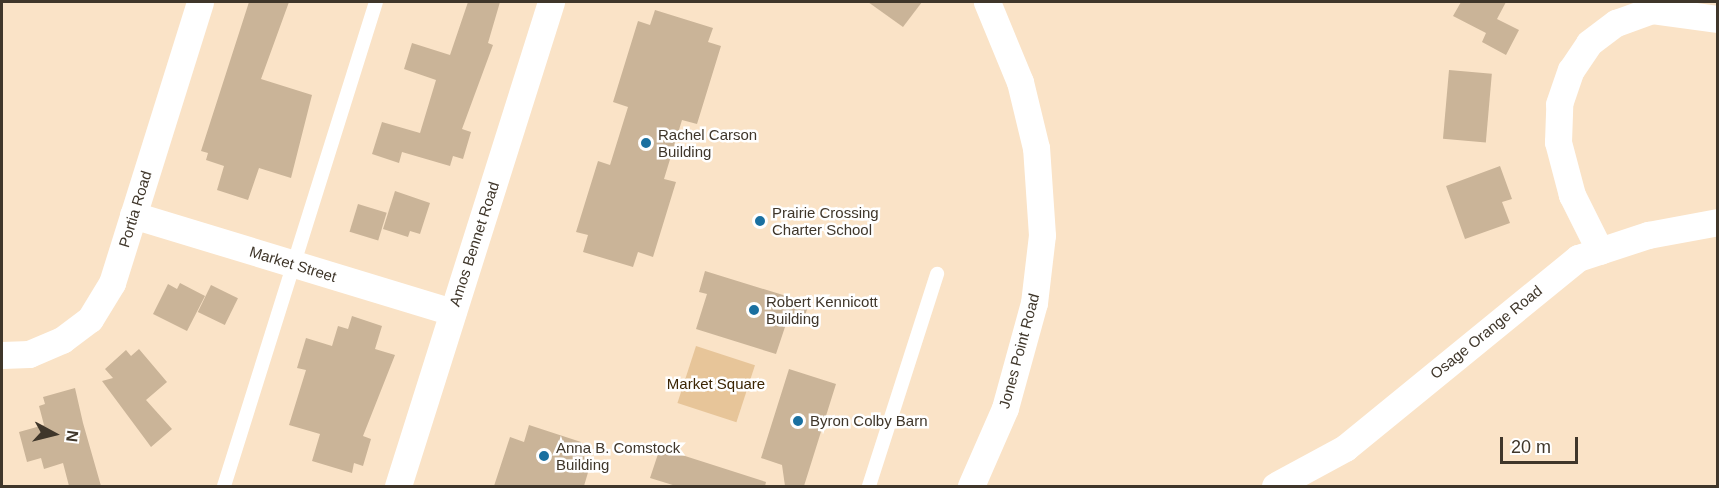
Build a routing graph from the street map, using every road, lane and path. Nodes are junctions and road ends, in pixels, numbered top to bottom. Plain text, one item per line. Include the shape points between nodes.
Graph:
1 (200, 2) edge
2 (376, 2) edge
3 (551, 2) edge
4 (987, 2) edge
5 (1718, 19) edge
6 (133, 215) junction
7 (1718, 222) edge
8 (1600, 251) junction
9 (293, 264) junction
10 (937, 274) dead end
11 (453, 312) junction
12 (2, 355) edge
13 (978, 485) edge
14 (224, 486) edge
15 (398, 486) edge
16 (869, 486) edge
17 (1275, 486) edge

1 - 6 street, Portia Road
2 - 9 lane
3 - 11 street, Amos Bennet Road
4 - 13 street, Jones Point Road via 1020,82 1036,148 1042,235 1031,314
5 - 8 street via 1652,10 1598,36 1571,70 1559,104 1557,142 1572,195
6 - 9 street, Market Street
6 - 12 street, Portia Road via 112,283 90,319 62,340 29,354
7 - 8 street, Osage Orange Road
8 - 17 street, Osage Orange Road via 1569,265 1345,448
9 - 11 street, Market Street
9 - 14 lane
10 - 16 lane
11 - 15 street, Amos Bennet Road

